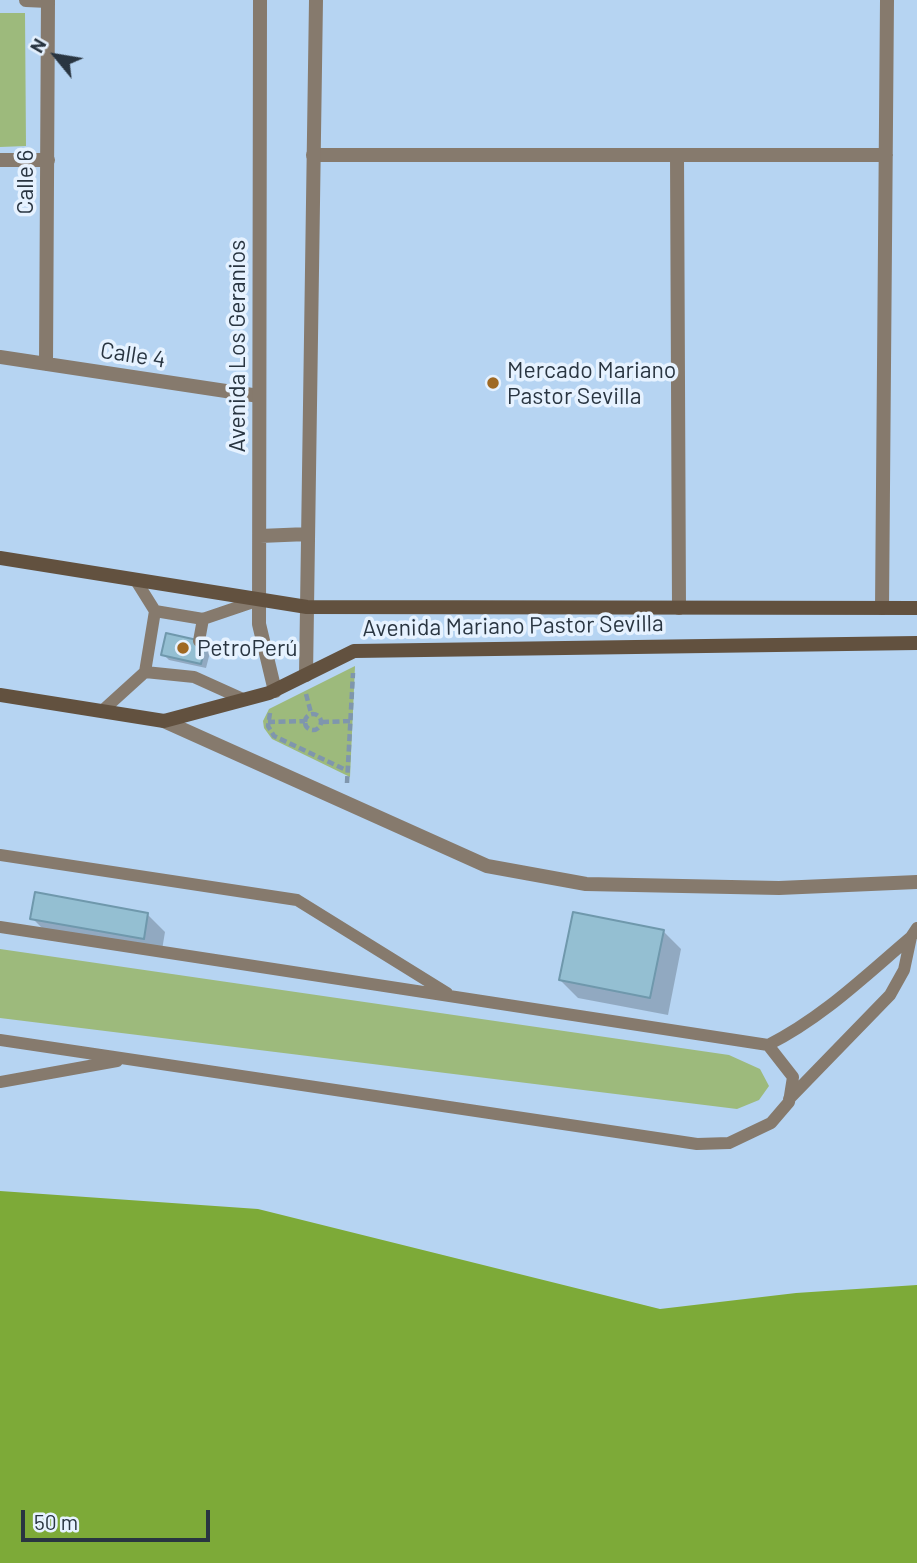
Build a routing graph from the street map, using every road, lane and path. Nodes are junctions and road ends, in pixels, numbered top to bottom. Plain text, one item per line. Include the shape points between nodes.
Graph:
1 (26, 0) edge
2 (48, 0) edge
3 (260, 0) edge
4 (316, 0) edge
5 (887, 0) edge
6 (313, 155) junction
7 (677, 155) junction
8 (886, 155) junction
9 (0, 160) edge
10 (48, 160) junction
11 (0, 357) edge
12 (46, 364) junction
13 (259, 396) junction
14 (308, 534) junction
15 (260, 536) junction
16 (0, 558) edge
17 (135, 579) junction
18 (259, 600) junction
19 (307, 607) junction
20 (679, 608) junction
21 (882, 608) junction
22 (917, 608) edge
23 (155, 611) junction
24 (203, 619) junction
25 (200, 640) dead end
26 (917, 643) edge
27 (354, 651) junction
28 (195, 663) dead end
29 (145, 672) junction
30 (353, 673) junction
31 (306, 676) junction
32 (194, 677) junction
33 (341, 678) dead end
34 (318, 689) dead end
35 (275, 691) junction
36 (306, 694) junction
37 (0, 695) edge
38 (296, 699) dead end
39 (245, 700) junction
40 (275, 708) dead end
41 (102, 711) junction
42 (311, 713) junction
43 (164, 721) junction
44 (351, 721) junction
45 (268, 722) junction
46 (305, 722) junction
47 (322, 722) junction
48 (348, 771) junction
49 (346, 803) junction
50 (0, 855) edge
51 (917, 882) edge
52 (0, 927) edge
53 (914, 932) edge
54 (453, 996) junction
55 (0, 1040) edge
56 (768, 1045) junction
57 (127, 1059) junction
58 (0, 1082) edge
59 (789, 1099) junction

1 - 2 street
2 - 10 street, Calle 6
3 - 13 street, Avenida Los Geranios
4 - 6 street
5 - 8 street
6 - 7 street
6 - 14 street
7 - 8 street
7 - 20 street
8 - 21 street
9 - 10 street
10 - 12 street, Calle 6
11 - 12 street, Calle 4
12 - 13 street, Calle 4
13 - 15 street, Avenida Los Geranios
14 - 15 street
14 - 19 street
15 - 18 street, Avenida Los Geranios
16 - 17 main road, Avenida Mariano Pastor Sevilla
17 - 18 main road, Avenida Mariano Pastor Sevilla
17 - 23 lane
18 - 19 main road, Avenida Mariano Pastor Sevilla
18 - 24 lane
18 - 35 street, Avenida Los Geranios via 259,624
19 - 20 main road, Avenida Mariano Pastor Sevilla
19 - 31 street
20 - 21 main road, Avenida Mariano Pastor Sevilla
21 - 22 main road, Avenida Mariano Pastor Sevilla
23 - 24 lane
23 - 29 lane
24 - 25 lane
26 - 27 main road, Avenida Mariano Pastor Sevilla
27 - 30 path
27 - 31 main road, Avenida Mariano Pastor Sevilla
28 - 32 lane
29 - 32 lane
29 - 41 lane
30 - 33 path
30 - 44 path
31 - 35 main road, Avenida Mariano Pastor Sevilla
32 - 39 lane
34 - 36 path
35 - 39 main road, Avenida Mariano Pastor Sevilla
36 - 38 path
36 - 42 path
37 - 41 main road, Avenida Mariano Pastor Sevilla
39 - 43 main road, Avenida Mariano Pastor Sevilla
40 - 45 path
41 - 43 main road, Avenida Mariano Pastor Sevilla
42 - 46 path
42 - 47 path
43 - 49 street
44 - 47 path
44 - 48 path
45 - 46 path
45 - 48 path via 274,736
46 - 47 path via 316,730
48 - 49 path
49 - 51 street via 487,866 586,884 779,888
50 - 54 lane via 298,900
52 - 54 lane
53 - 56 lane via 829,1008
53 - 59 lane via 904,970 890,995
54 - 56 lane
55 - 57 lane
56 - 59 lane via 793,1077
57 - 58 lane
57 - 59 lane via 697,1144 729,1143 771,1123

